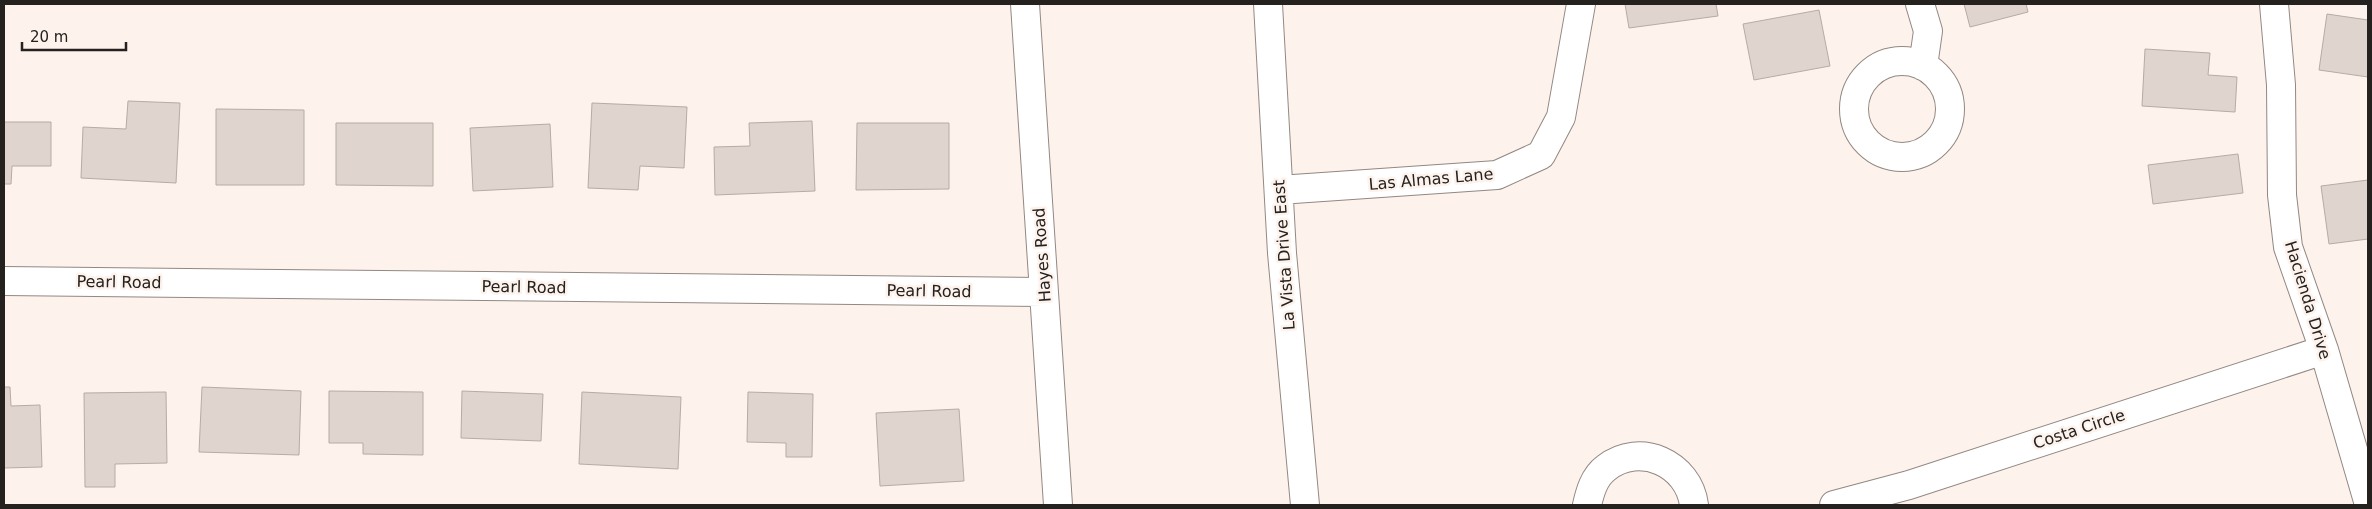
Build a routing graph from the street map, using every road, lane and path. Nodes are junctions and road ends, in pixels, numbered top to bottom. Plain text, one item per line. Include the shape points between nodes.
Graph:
1 (1025, 4) edge
2 (1268, 4) edge
3 (1581, 4) edge
4 (1920, 4) edge
5 (2274, 4) edge
6 (1924, 66) dead end
7 (1279, 190) junction
8 (4, 281) edge
9 (1044, 292) junction
10 (2324, 350) junction
11 (2368, 501) edge
12 (1058, 505) edge
13 (1305, 505) edge
14 (1587, 505) edge
15 (1694, 505) edge
16 (1834, 505) edge

1 - 9 street, Hayes Road
2 - 7 street, La Vista Drive East
3 - 7 street, Las Almas Lane via 1561,117 1541,154 1497,175
4 - 6 street via 1928,31
5 - 10 street, Hacienda Drive via 2281,85 2282,195 2288,247
7 - 13 street, La Vista Drive East
8 - 9 street, Pearl Road
9 - 12 street, Hayes Road
10 - 11 street, Hacienda Drive
10 - 16 street, Costa Circle via 1909,484
14 - 15 street via 1592,485 1605,468 1624,458 1645,456 1665,461 1682,474 1692,492

